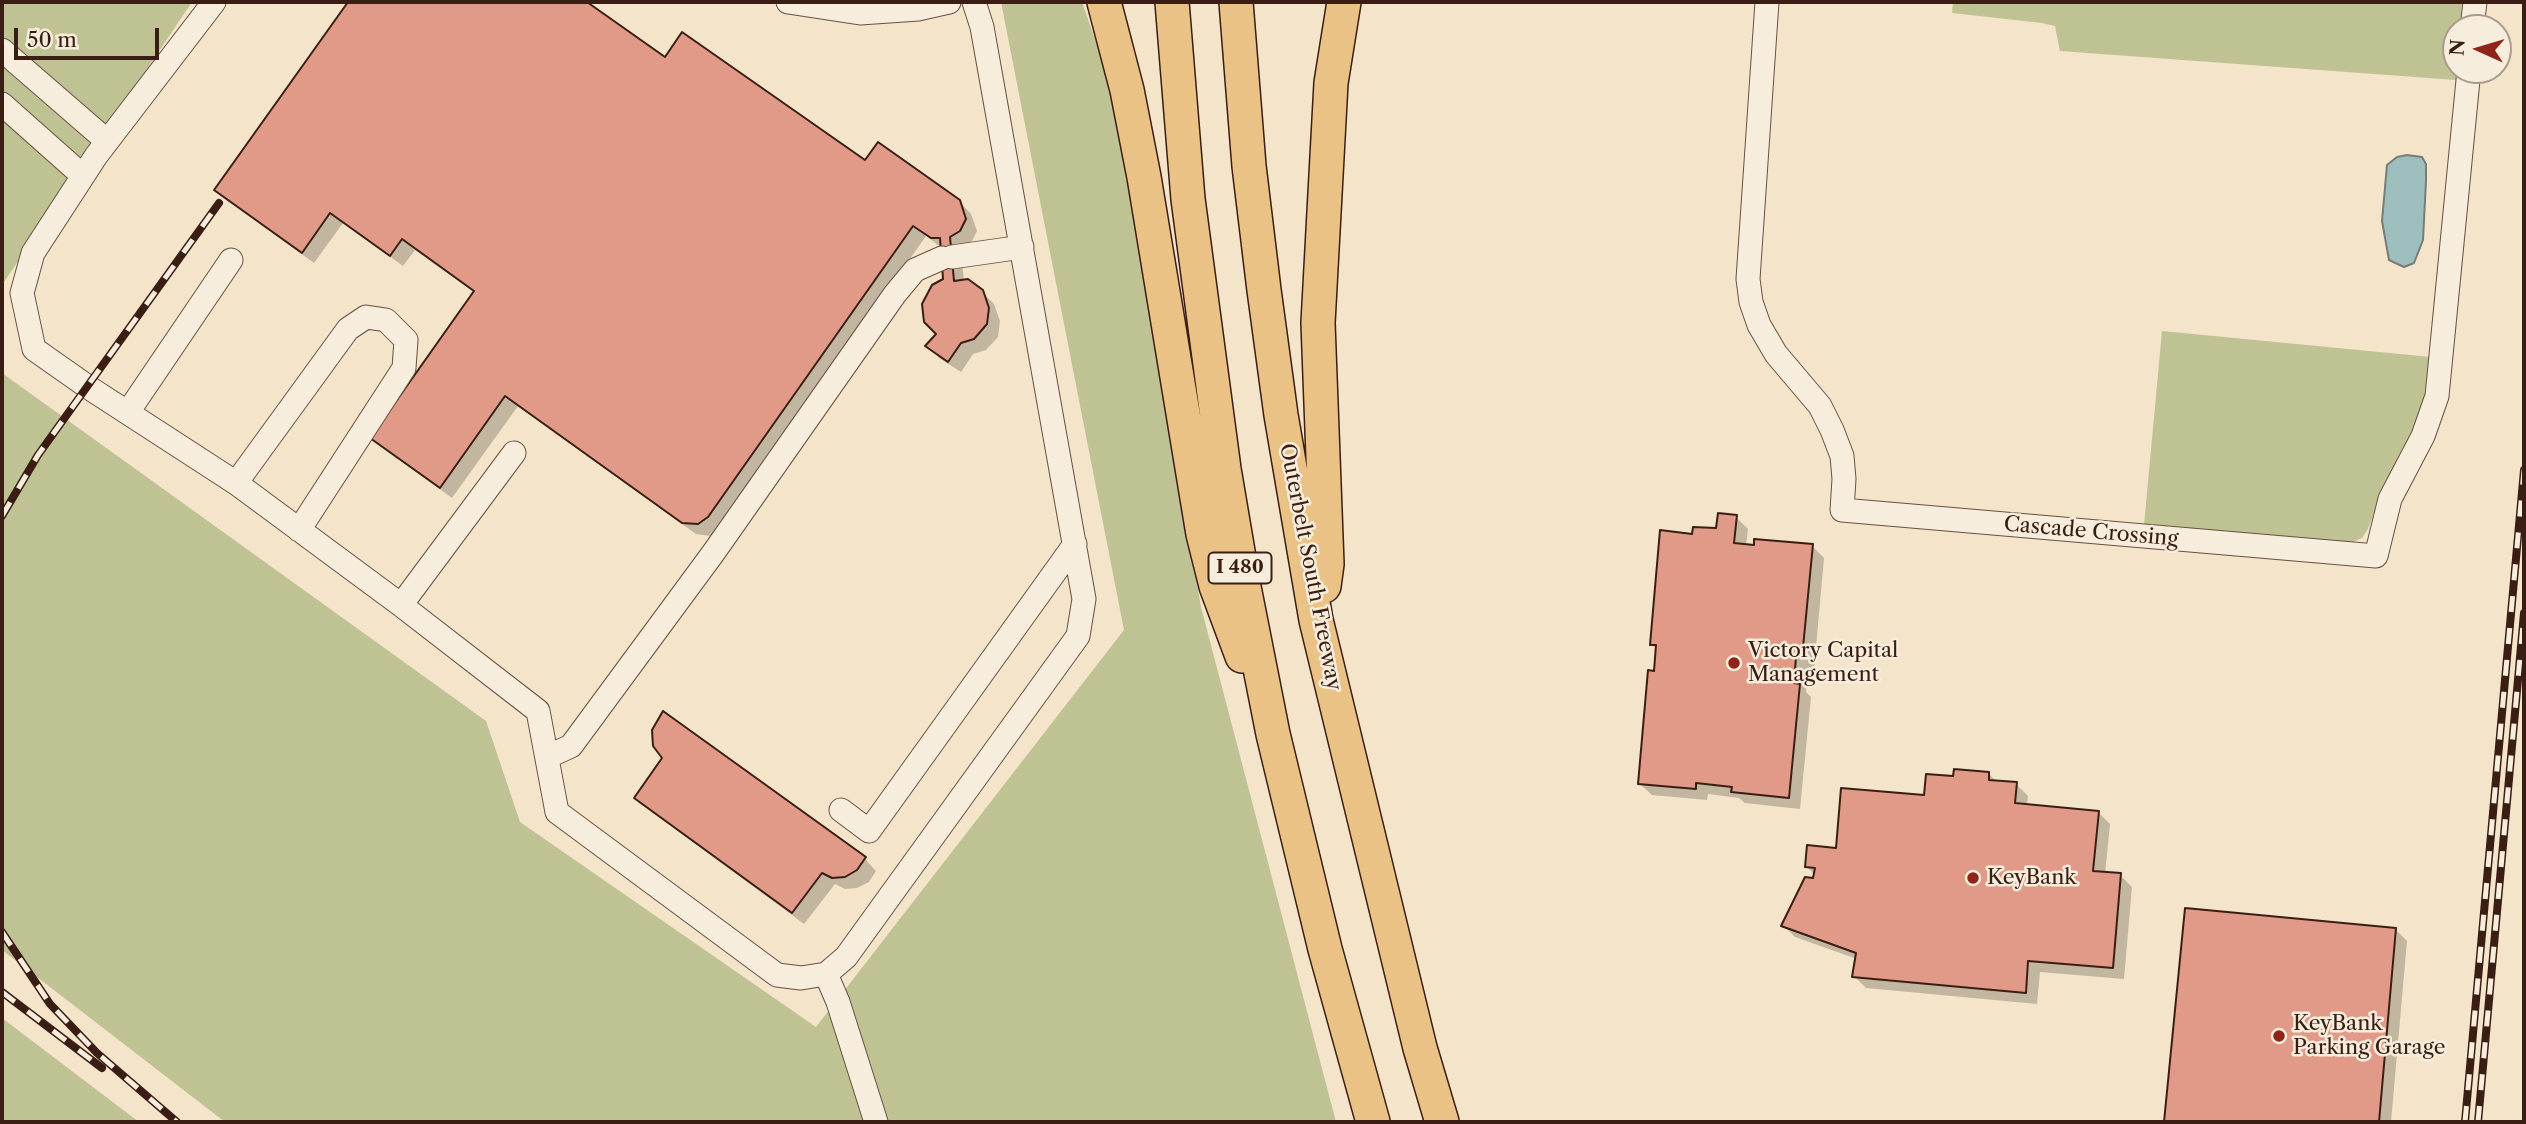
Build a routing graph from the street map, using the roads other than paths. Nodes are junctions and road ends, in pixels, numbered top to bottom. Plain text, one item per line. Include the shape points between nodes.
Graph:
1 (214, 2) edge
2 (788, 2) edge
3 (948, 2) edge
4 (974, 2) edge
5 (1104, 2) edge
6 (1172, 2) edge
7 (1236, 2) edge
8 (1344, 2) edge
9 (1767, 2) edge
10 (2, 50) edge
11 (2468, 84) edge
12 (2, 104) edge
13 (107, 141) junction
14 (83, 176) junction
15 (1022, 247) junction
16 (231, 260) dead end
17 (128, 412) junction
18 (514, 453) dead end
19 (236, 483) junction
20 (299, 530) junction
21 (1075, 544) junction
22 (401, 605) junction
23 (1316, 620) junction
24 (1273, 734) junction
25 (547, 757) junction
26 (841, 810) dead end
27 (826, 974) junction
28 (876, 1122) edge
29 (1373, 1122) edge
30 (1443, 1122) edge

1 - 13 lane
2 - 3 lane via 860,13
4 - 15 lane
5 - 24 highway via 1128,90 1203,534 1228,622
6 - 24 highway, I 480 via 1188,199 1207,352 1244,587
7 - 23 highway, Outerbelt South Freeway via 1264,290
8 - 23 highway via 1331,83 1321,269 1318,368 1327,565
9 - 11 lane, Cascade Crossing via 1748,279 1751,302 1776,354 1820,406 1832,430 1842,456 1842,510 2376,556 2390,499 2423,436 2437,396
10 - 13 lane
12 - 14 lane
13 - 14 lane
14 - 17 lane via 33,253 22,293 34,349
15 - 21 lane
15 - 25 lane via 947,257 915,270 571,746
16 - 17 lane
17 - 19 lane
18 - 22 lane
19 - 20 lane
19 - 20 lane via 348,329 366,317 386,320 406,340 404,368
20 - 22 lane
21 - 26 lane via 869,831
21 - 27 lane via 1084,599 1078,636 846,957
22 - 25 lane via 538,711
23 - 30 highway, Outerbelt South Freeway via 1420,1048
24 - 29 highway, I 480
25 - 27 lane via 557,812 777,975
27 - 28 lane

